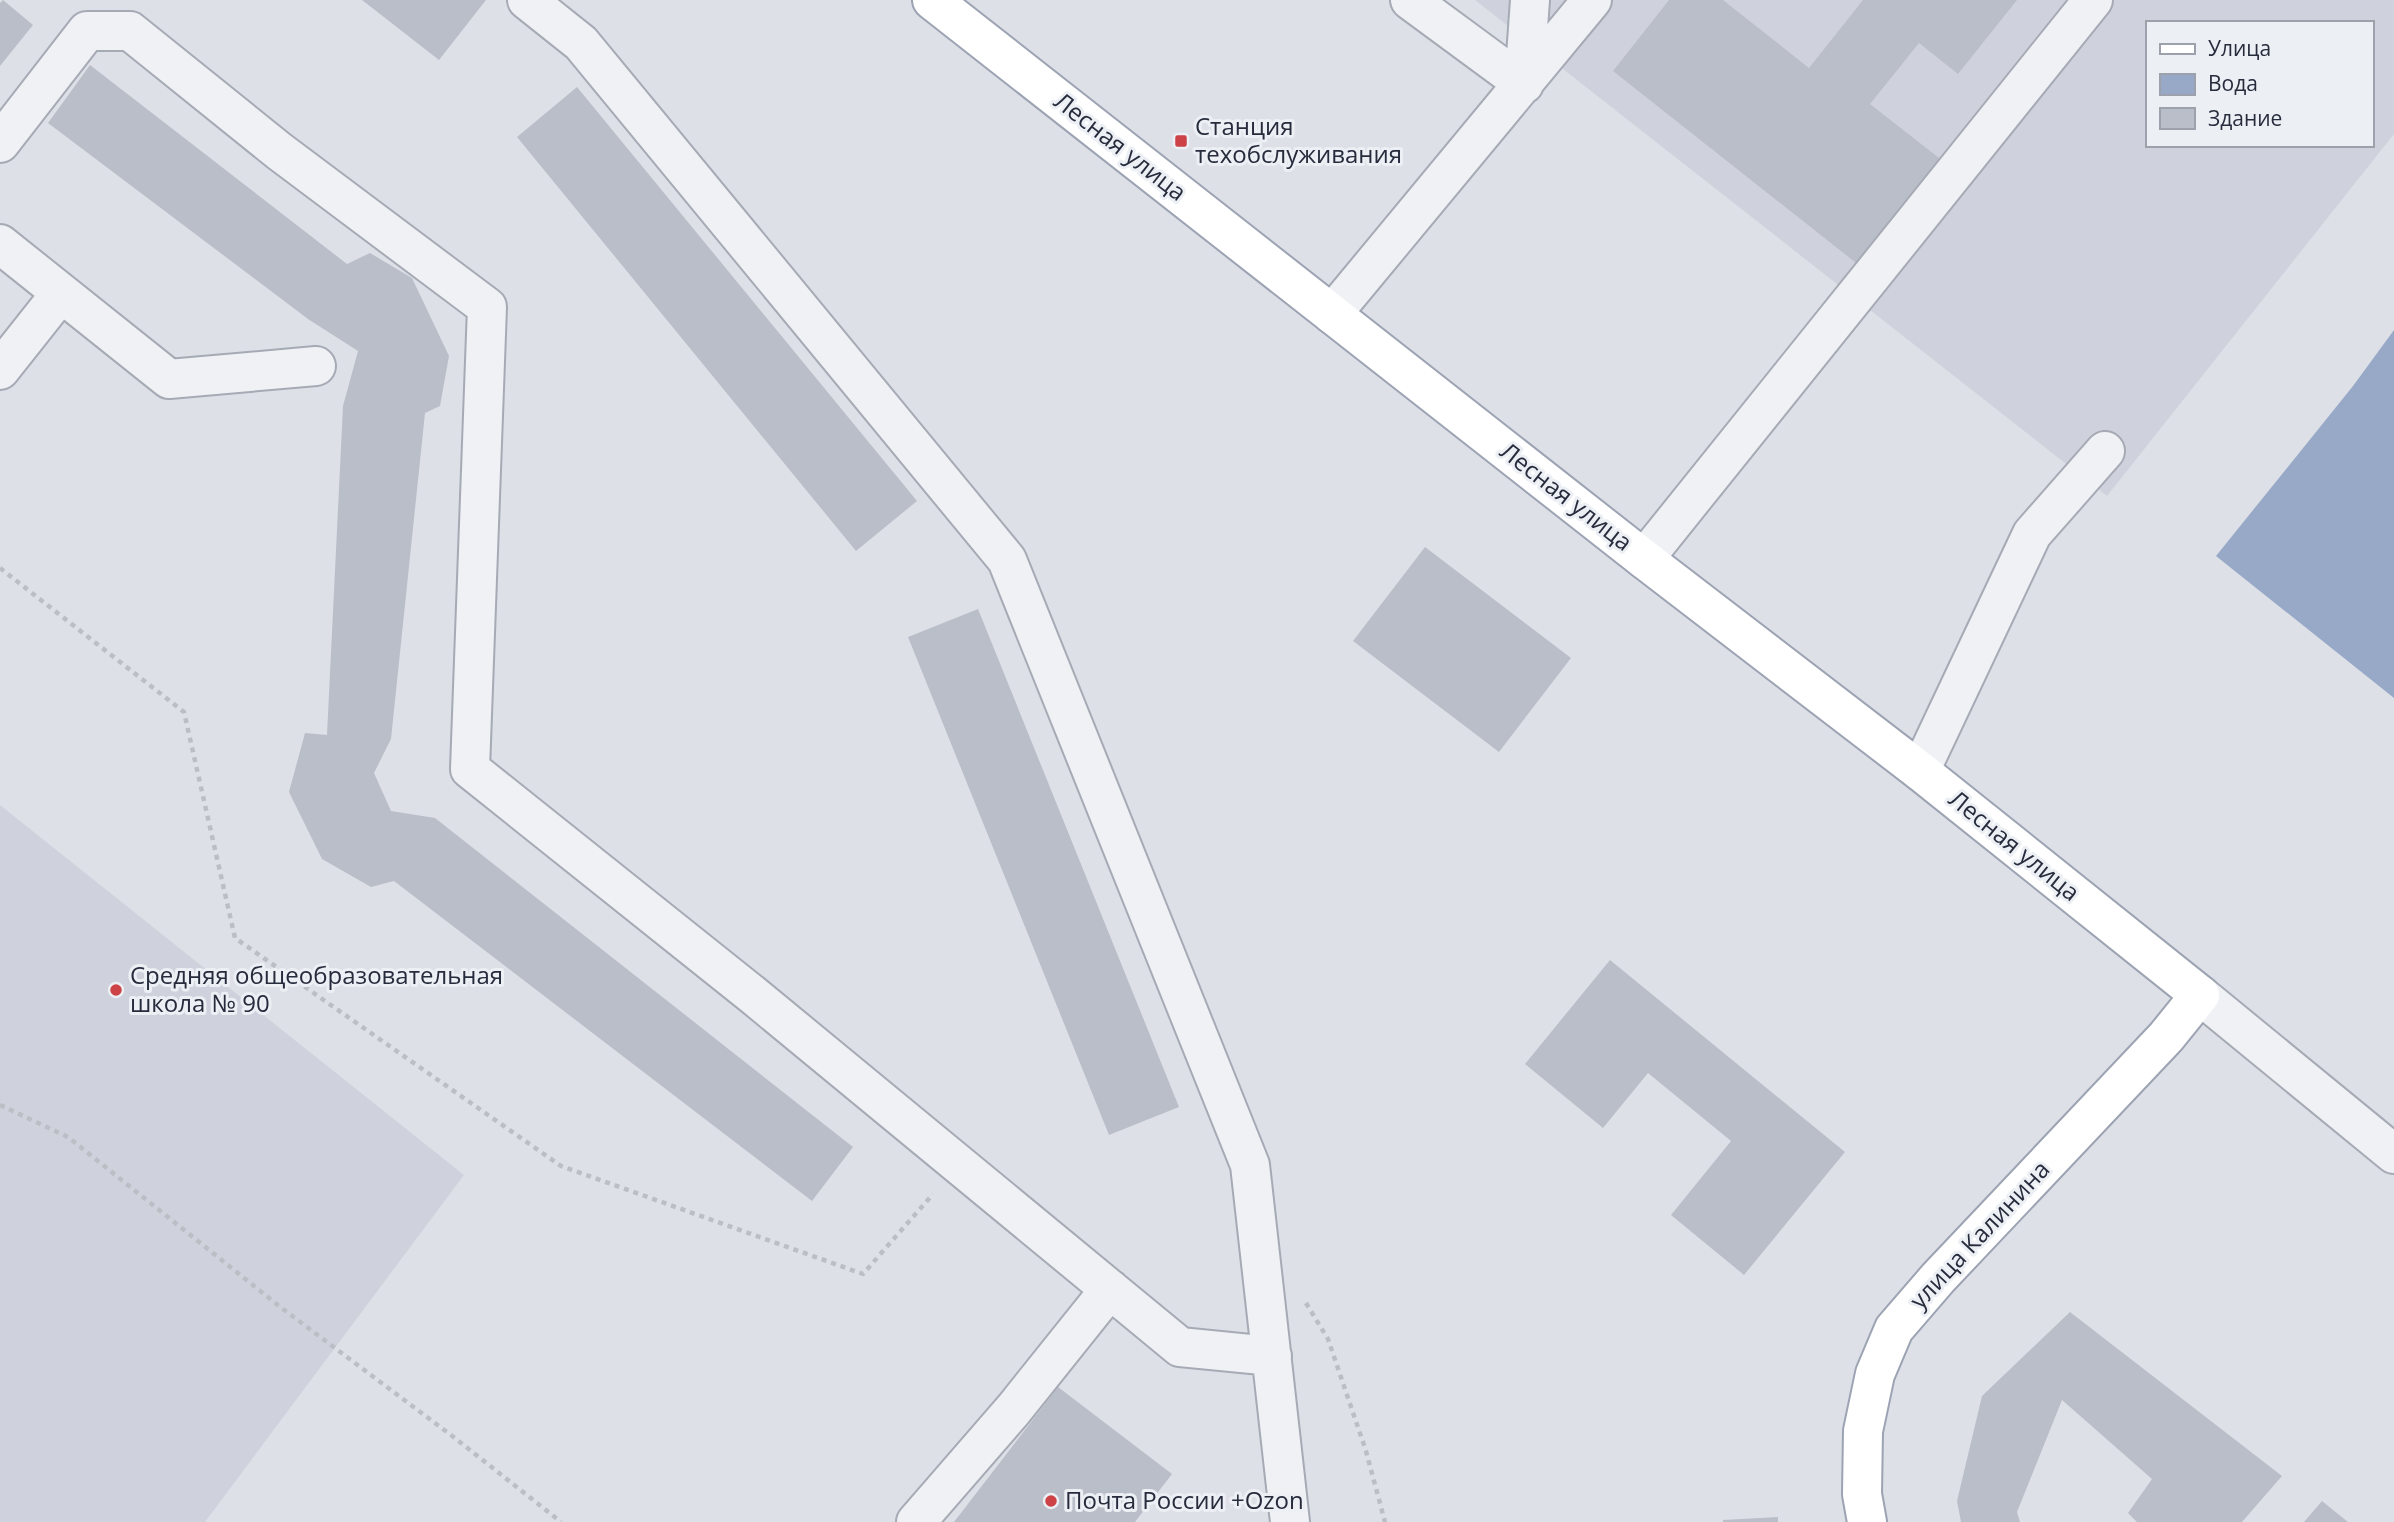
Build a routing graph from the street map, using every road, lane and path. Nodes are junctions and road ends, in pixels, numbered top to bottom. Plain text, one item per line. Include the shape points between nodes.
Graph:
1 (527, 0) edge
2 (932, 0) edge
3 (1530, 0) edge
4 (1592, 0) edge
5 (2093, 0) edge
6 (1416, 2) edge
7 (1524, 85) junction
8 (0, 143) edge
9 (0, 244) edge
10 (61, 293) junction
11 (1332, 314) junction
12 (316, 366) dead end
13 (0, 370) edge
14 (2105, 451) dead end
15 (1644, 559) junction
16 (0, 568) edge
17 (1920, 771) junction
18 (2200, 995) junction
19 (0, 1105) edge
20 (2394, 1154) edge
21 (958, 1165) junction
22 (1110, 1289) junction
23 (1299, 1291) dead end
24 (1272, 1356) junction
25 (561, 1522) edge
26 (916, 1522) edge
27 (1290, 1522) edge
28 (1385, 1522) edge
29 (1867, 1522) edge

1 - 24 street via 581,43 1007,560 1250,1165
2 - 11 main road, Лесная улица
3 - 7 street
4 - 7 street
5 - 15 street
6 - 7 street
7 - 11 street
8 - 21 street via 87,31 130,32 487,307 470,769
9 - 10 street
10 - 12 street via 169,379
10 - 13 street
11 - 15 main road, Лесная улица
14 - 17 street via 2032,534
15 - 17 main road, Лесная улица
16 - 21 path via 184,712 235,938 561,1166 863,1274
17 - 18 main road, Лесная улица
18 - 20 street
18 - 29 main road, улица Калинина via 1894,1329 1875,1374 1863,1431 1862,1494
19 - 25 path via 68,1137
21 - 22 street
22 - 24 street via 1180,1347
22 - 26 street
23 - 28 path via 1328,1339
24 - 27 street

